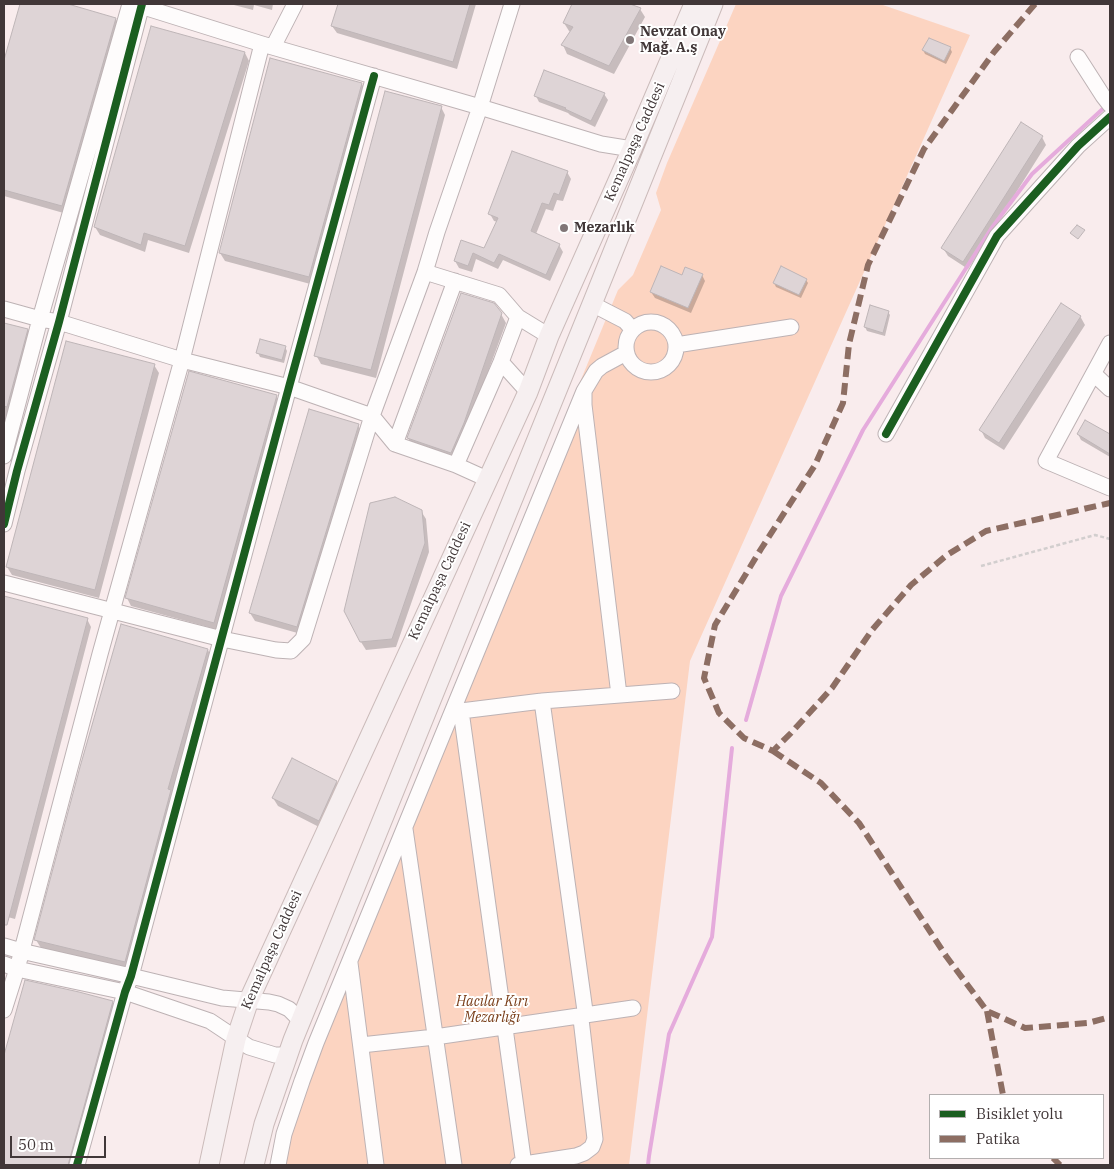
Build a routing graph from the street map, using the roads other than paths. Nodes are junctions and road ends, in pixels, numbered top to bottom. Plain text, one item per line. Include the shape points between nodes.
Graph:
1 (137, 4) edge
2 (295, 4) edge
3 (512, 4) edge
4 (694, 4) edge
5 (713, 4) edge
6 (268, 46) junction
7 (1078, 57) dead end
8 (374, 76) junction
9 (1106, 100) edge
10 (480, 106) junction
11 (1110, 117) edge
12 (632, 150) junction
13 (425, 272) junction
14 (455, 281) junction
15 (592, 304) junction
16 (4, 309) edge
17 (518, 317) junction
18 (40, 319) junction
19 (60, 322) junction
20 (791, 327) dead end
21 (633, 330) junction
22 (549, 336) junction
23 (1110, 343) edge
24 (676, 345) junction
25 (626, 353) junction
26 (182, 360) junction
27 (501, 362) junction
28 (1094, 374) junction
29 (289, 387) junction
30 (1110, 389) edge
31 (584, 391) junction
32 (528, 392) junction
33 (372, 416) junction
34 (886, 434) dead end
35 (395, 444) junction
36 (4, 456) edge
37 (456, 465) junction
38 (487, 479) junction
39 (1110, 488) edge
40 (4, 524) edge
41 (4, 583) edge
42 (112, 610) junction
43 (222, 639) junction
44 (672, 691) dead end
45 (620, 695) junction
46 (542, 701) junction
47 (457, 710) junction
48 (405, 828) junction
49 (4, 946) edge
50 (21, 951) junction
51 (350, 962) junction
52 (10, 966) edge
53 (131, 976) junction
54 (125, 992) junction
55 (249, 1000) junction
56 (633, 1008) dead end
57 (4, 1010) edge
58 (583, 1015) junction
59 (300, 1023) junction
60 (505, 1026) junction
61 (435, 1037) junction
62 (236, 1039) junction
63 (361, 1045) junction
64 (288, 1054) junction
65 (76, 1165) edge
66 (209, 1165) edge
67 (254, 1165) edge
68 (278, 1165) edge
69 (376, 1165) edge
70 (454, 1165) edge
71 (522, 1165) edge

1 - 6 street
1 - 18 street
1 - 19 street
2 - 6 street
3 - 10 street
4 - 12 main road, Kemalpaşa Caddesi
5 - 15 main road, Kemalpaşa Caddesi
6 - 8 street
6 - 26 street
7 - 9 street
8 - 10 street
8 - 29 street
10 - 12 street via 601,144
10 - 13 street
11 - 34 street via 1078,146 997,236
12 - 22 main road, Kemalpaşa Caddesi
13 - 14 street
13 - 33 street
14 - 17 street via 499,295
14 - 35 street
15 - 21 street via 625,321
15 - 59 main road, Kemalpaşa Caddesi
16 - 18 street
17 - 22 street
17 - 27 street
18 - 19 street
18 - 36 street
19 - 26 street
19 - 40 street
20 - 24 street
21 - 24 street via 647,322 656,322 670,330
21 - 25 street via 628,336
22 - 32 main road, Kemalpaşa Caddesi
23 - 28 street
24 - 25 street via 672,361 659,371 642,371 635,367
25 - 31 street via 596,371
26 - 29 street
26 - 42 street
27 - 32 street
27 - 37 street
28 - 30 street
28 - 39 street via 1046,461
29 - 33 street
29 - 43 street
31 - 45 street
31 - 47 street
32 - 38 main road, Kemalpaşa Caddesi
33 - 35 street
33 - 43 street via 303,639 291,650 276,650
35 - 37 street
37 - 38 street
38 - 55 main road, Kemalpaşa Caddesi
41 - 42 street
42 - 43 street
42 - 50 street
43 - 53 street
44 - 45 street
45 - 46 street
46 - 47 street
46 - 58 street via 585,1011
47 - 48 street
47 - 60 street
48 - 51 street
48 - 61 street
49 - 50 street
50 - 52 street
50 - 53 street
51 - 63 street
51 - 68 street via 302,1082 284,1134
52 - 54 street
52 - 57 street
53 - 54 street
53 - 55 street via 222,998
54 - 62 street via 210,1021
54 - 65 street
55 - 59 street via 290,1009
55 - 62 main road, Kemalpaşa Caddesi
56 - 58 street
58 - 60 street
58 - 71 street via 594,1143 576,1156
59 - 64 main road, Kemalpaşa Caddesi
60 - 61 street
60 - 71 street
61 - 63 street
61 - 70 street
62 - 64 street via 264,1052
62 - 66 main road, Kemalpaşa Caddesi
63 - 69 street
64 - 67 main road, Kemalpaşa Caddesi

